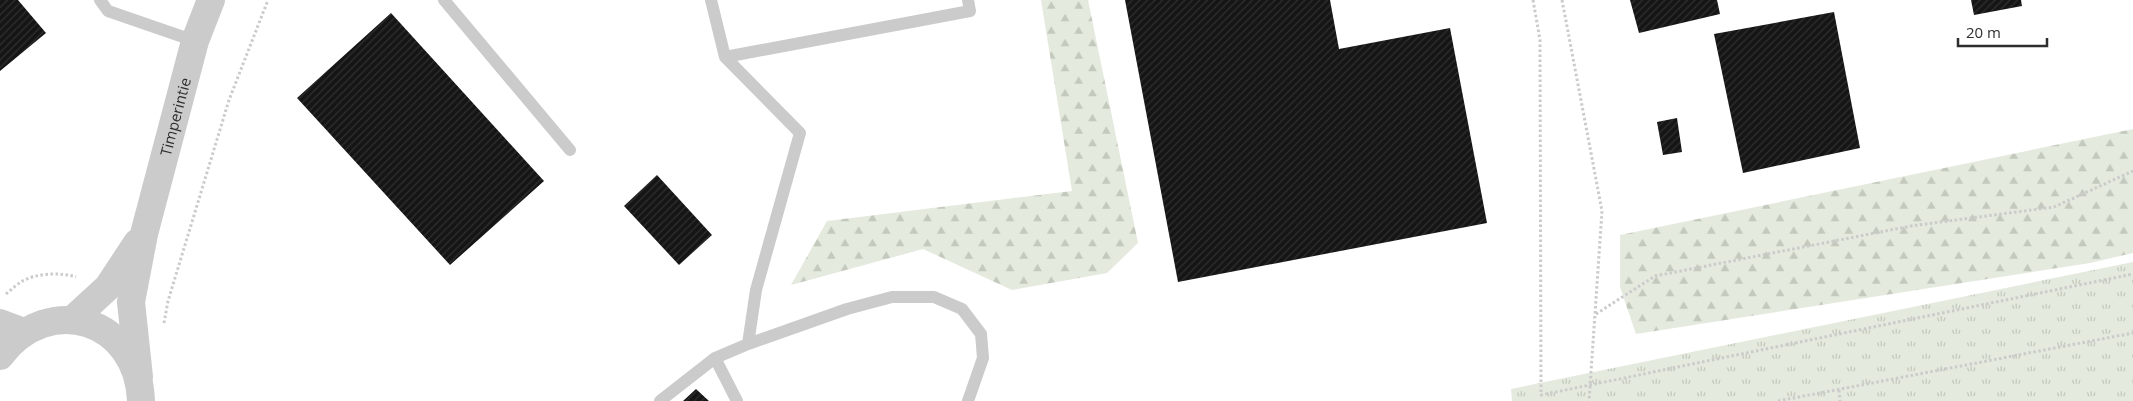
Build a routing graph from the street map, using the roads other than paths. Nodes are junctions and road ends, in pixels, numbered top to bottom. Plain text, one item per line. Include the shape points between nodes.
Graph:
1 (100, 0) edge
2 (211, 0) edge
3 (444, 0) edge
4 (711, 0) edge
5 (968, 0) edge
6 (195, 41) junction
7 (725, 57) junction
8 (570, 150) dead end
9 (144, 234) junction
10 (72, 320) junction
11 (12, 327) edge
12 (748, 344) junction
13 (0, 356) edge
14 (715, 358) junction
15 (140, 389) edge
16 (660, 401) edge
17 (737, 401) edge
18 (968, 401) edge

1 - 6 lane via 108,11
2 - 6 street, Timperintie
3 - 8 lane
4 - 7 lane
5 - 7 lane via 970,11
6 - 9 street, Timperintie
7 - 12 lane via 800,133 756,290
9 - 10 street, Timperintie via 108,288
9 - 15 street, Timperintie via 131,302
10 - 11 street
10 - 15 street via 95,326 115,338 130,356
11 - 13 street via 9,344
12 - 14 lane
12 - 18 lane via 856,306 892,297 934,297 962,309 980,334 983,358
14 - 16 lane
14 - 17 lane

